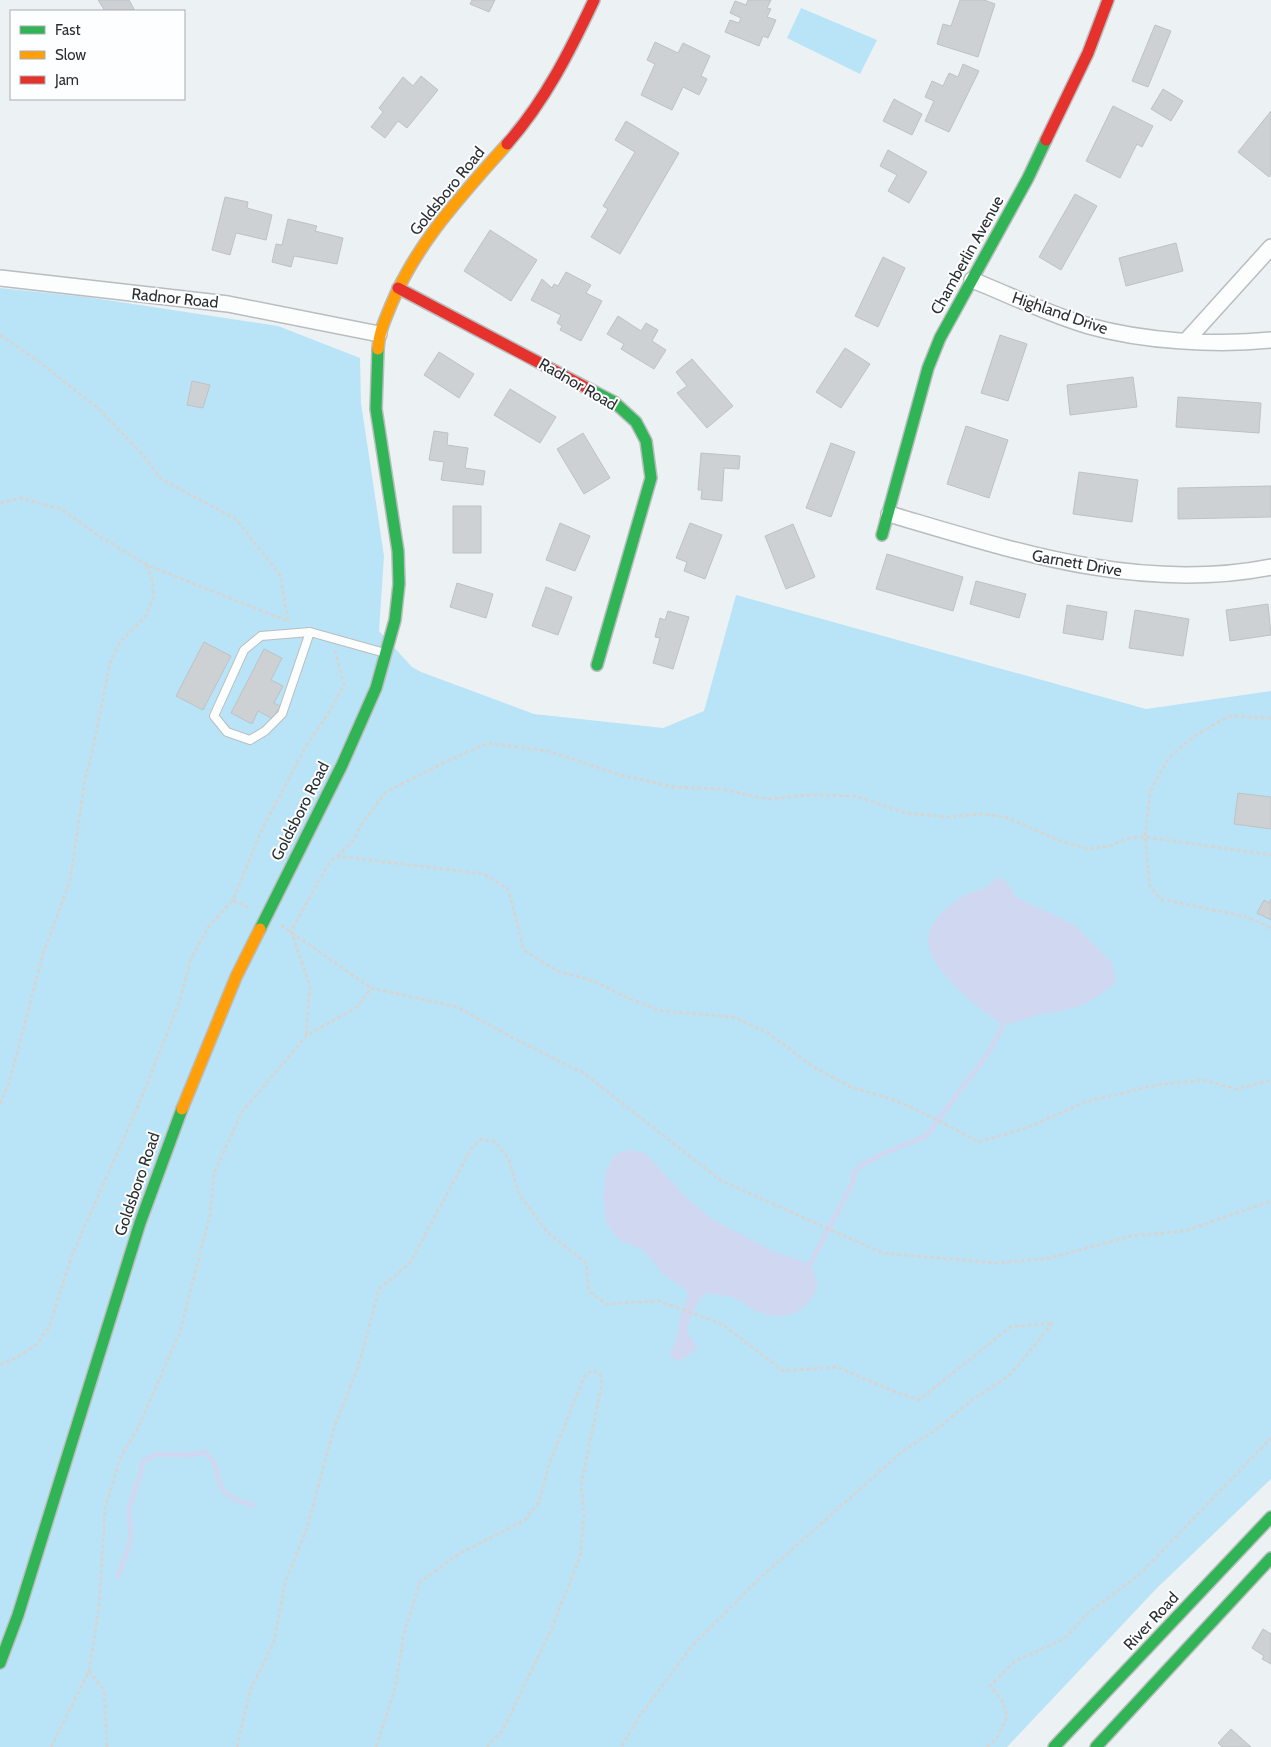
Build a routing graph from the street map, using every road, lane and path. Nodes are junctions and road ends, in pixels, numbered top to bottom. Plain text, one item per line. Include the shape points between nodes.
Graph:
1 (594, 0) edge
2 (1108, 0) edge
3 (1271, 247) edge
4 (0, 278) edge
5 (972, 280) junction
6 (398, 288) junction
7 (379, 334) junction
8 (0, 335) edge
9 (1271, 340) edge
10 (1186, 341) junction
11 (0, 504) edge
12 (889, 514) junction
13 (882, 536) dead end
14 (147, 565) junction
15 (1271, 567) edge
16 (288, 621) junction
17 (310, 632) junction
18 (387, 654) junction
19 (597, 666) dead end
20 (1271, 718) edge
21 (1146, 838) junction
22 (1271, 855) edge
23 (337, 856) junction
24 (1271, 928) edge
25 (291, 931) junction
26 (371, 988) junction
27 (306, 1036) junction
28 (1271, 1080) edge
29 (0, 1104) edge
30 (1271, 1201) edge
31 (0, 1365) edge
32 (1271, 1438) edge
33 (1271, 1517) edge
34 (1271, 1558) edge
35 (0, 1663) edge
36 (89, 1671) junction
37 (51, 1747) edge
38 (107, 1747) edge
39 (237, 1747) edge
40 (376, 1747) edge
41 (487, 1747) edge
42 (621, 1747) edge
43 (988, 1747) edge
44 (1054, 1747) edge
45 (1096, 1747) edge

1 - 6 main road, Goldsboro Road via 570,52 546,92 519,130 432,229
2 - 5 main road, Chamberlin Avenue via 1088,53 1028,178
3 - 10 street
4 - 7 street, Radnor Road via 228,304
5 - 10 street, Highland Drive via 1088,326 1147,338
5 - 12 main road, Chamberlin Avenue via 940,338 928,368
6 - 7 main road, Goldsboro Road
6 - 19 main road, Radnor Road via 614,402 636,422 646,441 651,478
7 - 18 main road, Goldsboro Road via 376,409 398,550 399,584
8 - 16 path via 100,409 161,479 236,519 280,575
9 - 10 street, Highland Drive
11 - 14 path via 20,498 60,509
12 - 13 main road, Chamberlin Avenue
12 - 15 street, Garnett Drive via 1029,555 1128,573 1193,575
14 - 16 path
14 - 29 path via 154,597 145,617 120,642 110,663 85,779 70,881 43,954 9,1083
16 - 17 path
17 - 17 lane via 261,636 244,650 214,716 227,732 250,740 282,714
17 - 18 lane
17 - 31 path via 335,651 344,685 305,748 263,827 233,900 209,926 191,959 175,1012 139,1104 72,1255 48,1327 37,1344
18 - 35 main road, Goldsboro Road via 376,688 342,765 236,977 173,1130
20 - 21 path via 1228,716 1193,737 1168,759 1150,792
21 - 22 path
21 - 23 path via 1129,838 1109,846 1088,849 1006,817 905,813 856,796 809,795 766,799 721,789 674,787 621,775 548,750 488,743 386,792 353,841
21 - 24 path via 1150,886 1161,899 1247,917
23 - 25 path via 328,863
23 - 28 path via 484,874 508,889 524,950 557,971 594,981 661,1011 734,1017 768,1033 815,1068 851,1087 891,1099 979,1142 1026,1128 1085,1102 1156,1085 1203,1080 1237,1089
25 - 26 path
25 - 27 path via 310,986
26 - 27 path via 356,1007
26 - 30 path via 457,1006 585,1074 720,1180 882,1253 996,1263 1050,1258 1131,1236 1184,1231
27 - 36 path via 242,1112 214,1173 210,1215 180,1332 138,1428 121,1456 105,1508 99,1607
32 - 43 path via 1139,1575 1089,1612 1064,1639 1015,1661 990,1686 1003,1702 1007,1717
33 - 44 main road, River Road
34 - 45 main road
36 - 37 path
36 - 38 path via 104,1690
39 - 42 path via 250,1691 274,1642 285,1583 307,1528 334,1428 359,1364 379,1289 410,1263 471,1149 481,1139 496,1142 509,1160 519,1194 547,1232 586,1263 589,1291 606,1304 659,1301 722,1324 783,1371 837,1367 919,1400 1010,1327 1053,1323 1010,1375 903,1451 760,1578 692,1646 639,1717
40 - 41 path via 395,1689 404,1633 420,1582 457,1555 525,1520 539,1502 549,1465 584,1377 592,1370 600,1374 602,1382 581,1486 584,1515 580,1557 550,1632 503,1730

